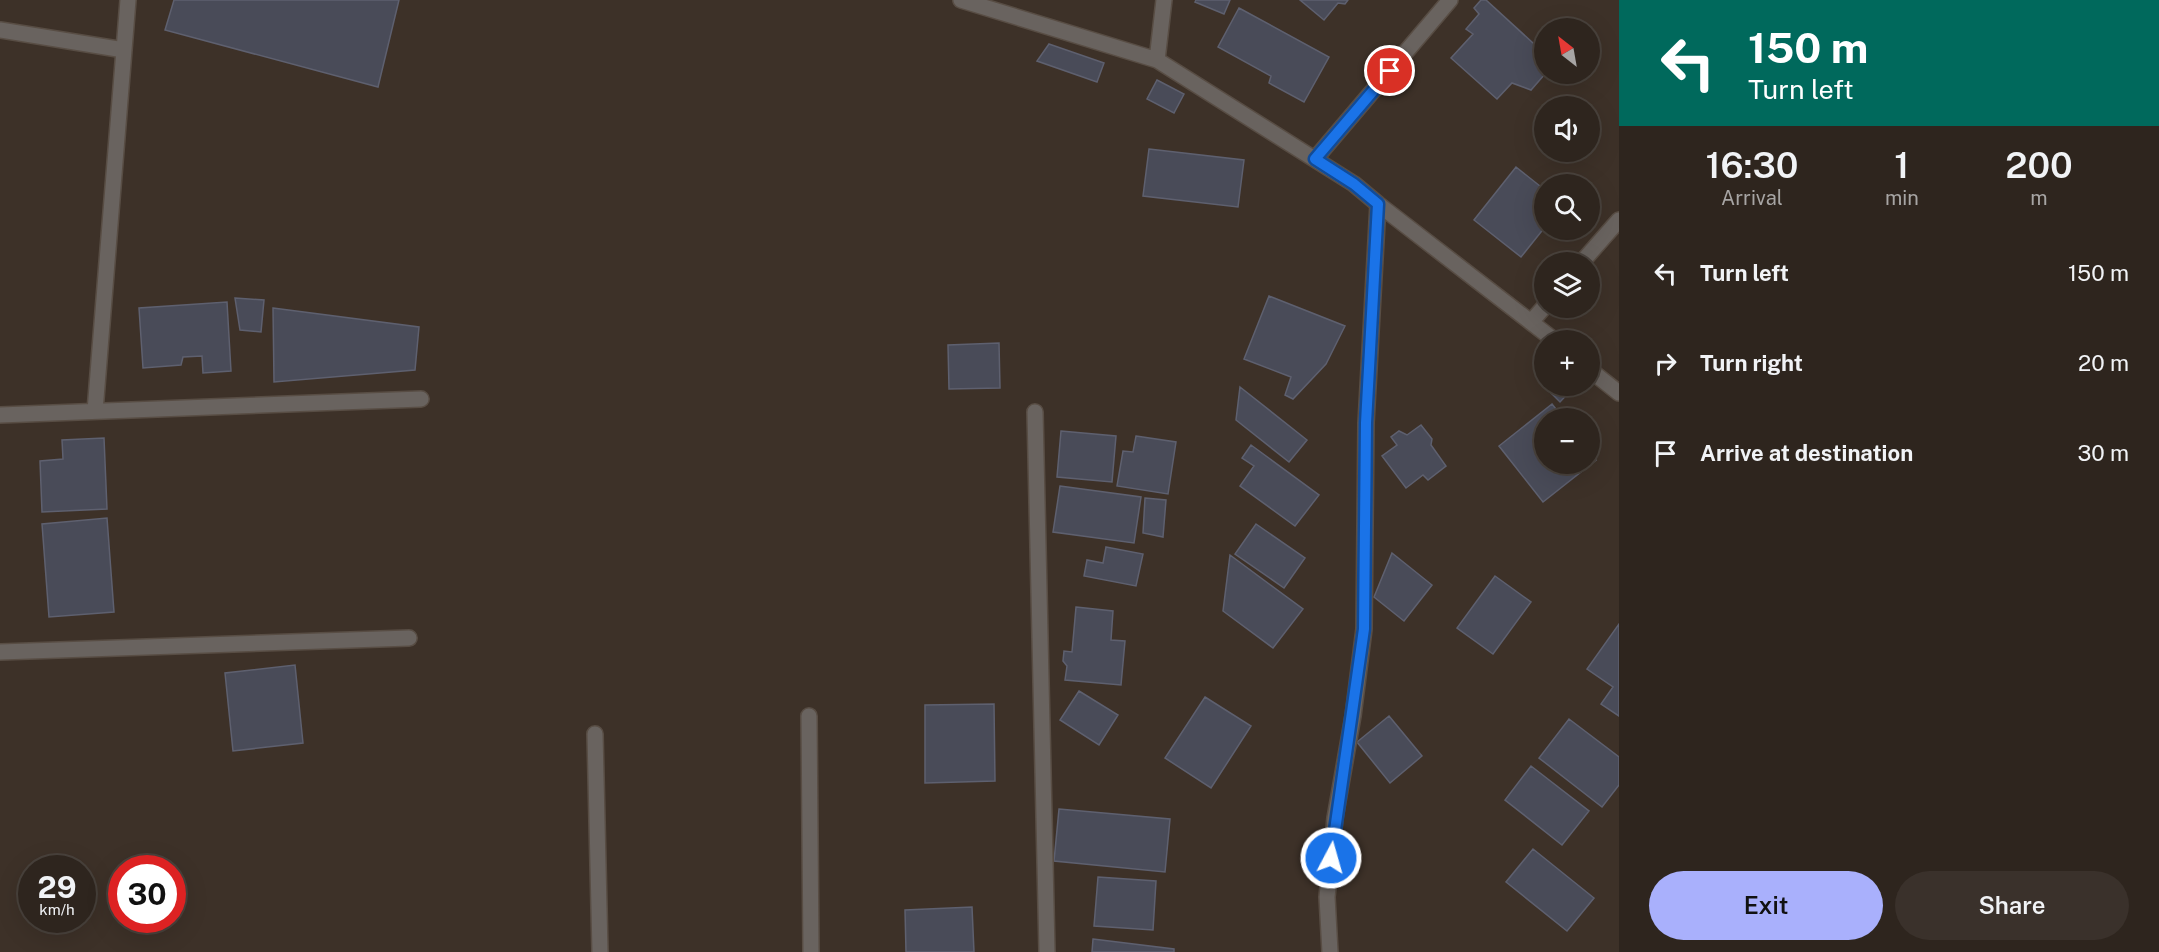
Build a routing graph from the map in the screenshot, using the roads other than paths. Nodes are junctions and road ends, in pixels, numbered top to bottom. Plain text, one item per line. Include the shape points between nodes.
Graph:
1 (128, 0) edge
2 (962, 0) edge
3 (1164, 0) edge
4 (1450, 0) edge
5 (0, 30) edge
6 (124, 50) junction
7 (1156, 60) junction
8 (1315, 159) junction
9 (1378, 204) junction
10 (1619, 220) edge
11 (1591, 252) edge
12 (1534, 318) edge
13 (1531, 322) junction
14 (1541, 330) edge
15 (1600, 378) edge
16 (1619, 393) edge
17 (421, 399) dead end
18 (96, 411) junction
19 (1035, 411) dead end
20 (0, 415) edge
21 (409, 638) dead end
22 (0, 652) edge
23 (809, 716) dead end
24 (595, 734) dead end
25 (600, 952) edge
26 (811, 952) edge
27 (1047, 952) edge
28 (1330, 952) edge

1 - 6 street
2 - 7 street
3 - 7 street
4 - 8 street
5 - 6 street
6 - 18 street
7 - 8 street
8 - 9 street
9 - 13 street
9 - 28 street via 1366,423 1364,629 1335,818 1327,897
10 - 11 street
12 - 13 street
13 - 14 street
15 - 16 street
17 - 18 street
18 - 20 street
19 - 27 street
21 - 22 street
23 - 26 street
24 - 25 street

